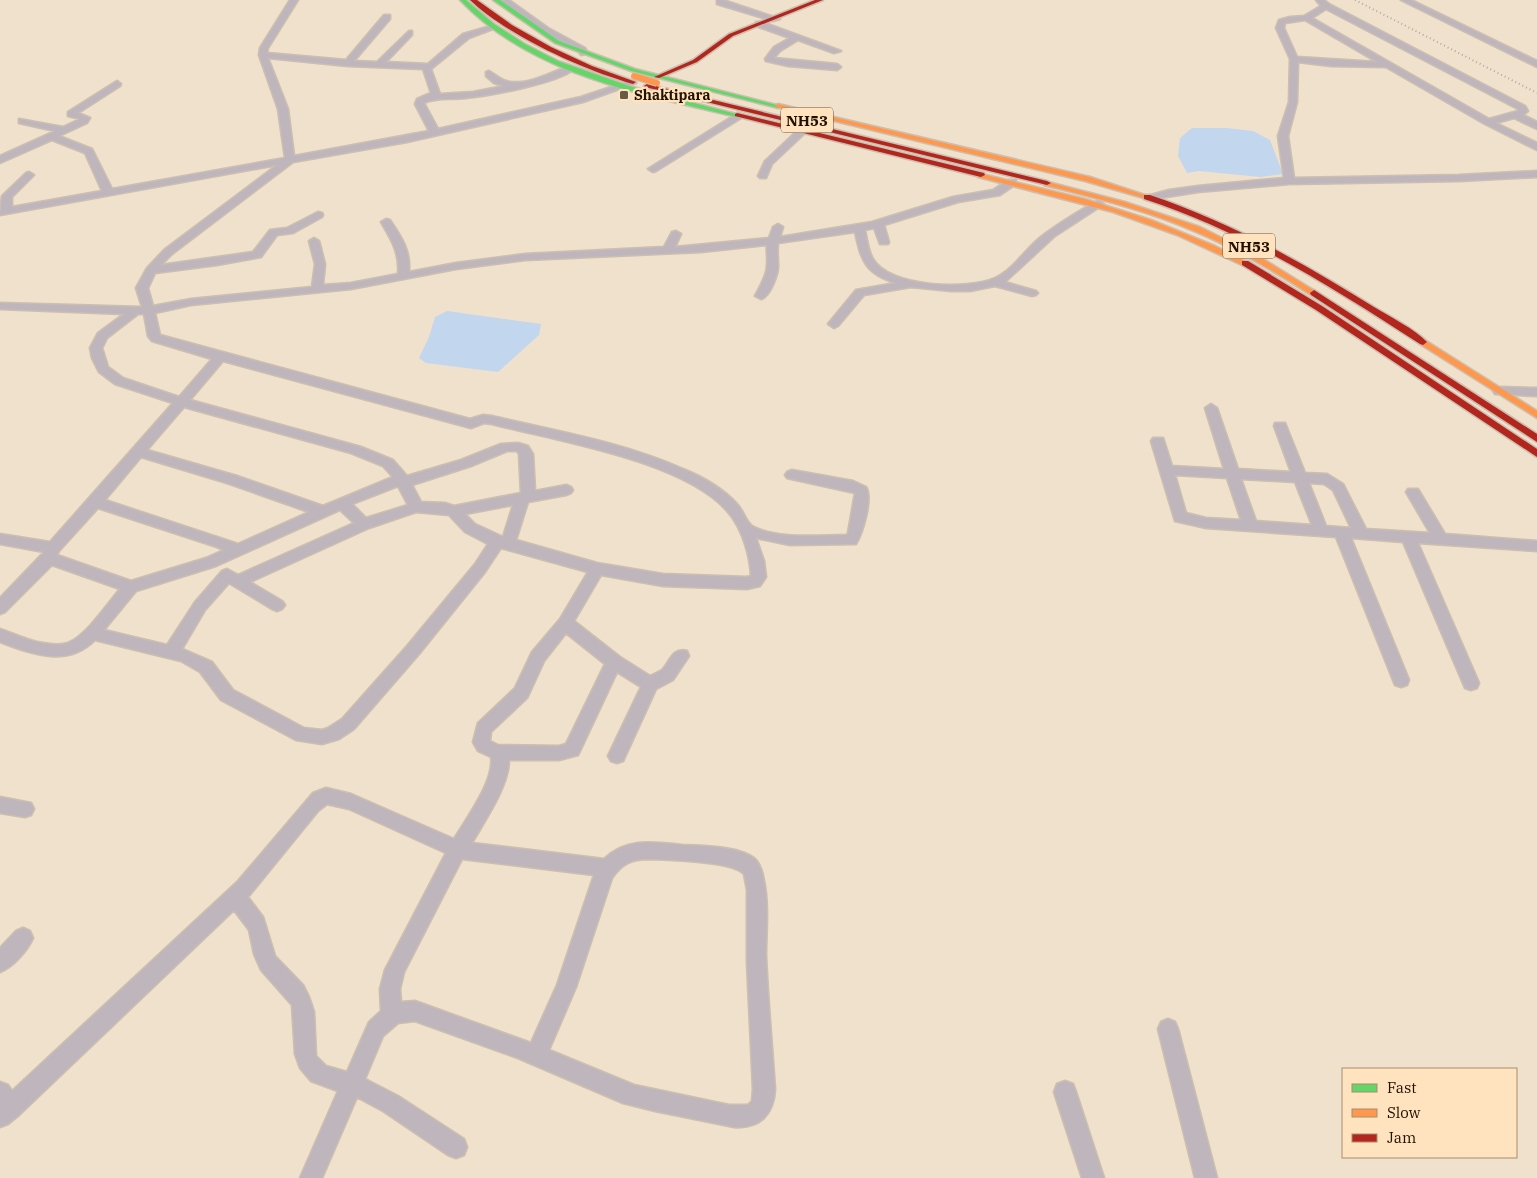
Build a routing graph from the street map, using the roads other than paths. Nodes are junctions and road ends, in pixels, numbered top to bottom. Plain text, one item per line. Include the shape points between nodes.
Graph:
1 (294, 0) edge
2 (463, 0) edge
3 (474, 0) edge
4 (485, 0) edge
5 (496, 0) edge
6 (504, 0) edge
7 (820, 0) edge
8 (1405, 0) edge
9 (720, 2) dead end
10 (1323, 3) edge
11 (387, 17) dead end
12 (1306, 18) junction
13 (776, 19) junction
14 (759, 24) junction
15 (494, 26) junction
16 (410, 33) dead end
17 (797, 37) junction
18 (538, 41) junction
19 (837, 51) dead end
20 (584, 53) junction
21 (263, 54) junction
22 (1294, 59) junction
23 (348, 63) junction
24 (380, 64) junction
25 (1386, 64) junction
26 (1537, 64) edge
27 (426, 67) junction
28 (837, 67) dead end
29 (570, 69) junction
30 (490, 74) dead end
31 (657, 77) junction
32 (117, 84) dead end
33 (514, 86) junction
34 (621, 86) junction
35 (433, 96) junction
36 (1515, 115) junction
37 (738, 116) junction
38 (22, 121) dead end
39 (1488, 122) junction
40 (1537, 126) edge
41 (64, 130) junction
42 (802, 131) junction
43 (435, 133) junction
44 (51, 136) junction
45 (1537, 147) edge
46 (923, 151) junction
47 (0, 160) edge
48 (290, 160) junction
49 (652, 169) dead end
50 (1537, 174) edge
51 (28, 175) dead end
52 (763, 176) dead end
53 (1289, 181) junction
54 (1012, 182) junction
55 (108, 192) junction
56 (1151, 198) junction
57 (1099, 204) junction
58 (3, 212) edge
59 (318, 215) dead end
60 (386, 222) dead end
61 (878, 224) junction
62 (778, 227) dead end
63 (859, 228) junction
64 (676, 234) dead end
65 (314, 241) dead end
66 (773, 241) junction
67 (884, 242) dead end
68 (668, 251) junction
69 (152, 270) junction
70 (403, 277) junction
71 (995, 282) junction
72 (909, 285) junction
73 (318, 289) junction
74 (1032, 293) dead end
75 (761, 296) dead end
76 (0, 306) edge
77 (134, 312) junction
78 (148, 312) junction
79 (834, 324) dead end
80 (220, 357) junction
81 (1499, 391) junction
82 (1537, 392) edge
83 (182, 402) junction
84 (1211, 408) dead end
85 (1537, 415) edge
86 (1280, 426) dead end
87 (1537, 427) edge
88 (1537, 439) edge
89 (1158, 441) dead end
90 (138, 452) junction
91 (1537, 454) edge
92 (1166, 470) junction
93 (1233, 474) junction
94 (792, 475) dead end
95 (1300, 477) junction
96 (403, 480) junction
97 (566, 490) dead end
98 (1413, 492) dead end
99 (525, 498) junction
100 (95, 502) junction
101 (342, 503) junction
102 (416, 507) junction
103 (454, 511) junction
104 (324, 512) junction
105 (364, 524) junction
106 (1250, 526) junction
107 (746, 528) junction
108 (1320, 531) junction
109 (1341, 532) junction
110 (1362, 534) junction
111 (1408, 537) junction
112 (0, 539) edge
113 (1440, 539) junction
114 (502, 543) junction
115 (1537, 546) edge
116 (238, 550) junction
117 (51, 553) junction
118 (211, 562) junction
119 (597, 569) junction
120 (232, 578) junction
121 (131, 587) junction
122 (277, 604) dead end
123 (0, 608) edge
124 (565, 622) junction
125 (92, 633) junction
126 (0, 635) edge
127 (171, 653) junction
128 (681, 656) dead end
129 (614, 662) junction
130 (1401, 680) dead end
131 (1471, 683) dead end
132 (650, 684) junction
133 (497, 752) junction
134 (617, 756) dead end
135 (0, 805) edge
136 (26, 809) dead end
137 (458, 850) junction
138 (608, 868) junction
139 (235, 897) junction
140 (23, 938) dead end
141 (0, 962) edge
142 (391, 1014) junction
143 (1168, 1029) dead end
144 (536, 1056) junction
145 (351, 1084) junction
146 (1065, 1092) dead end
147 (4, 1105) edge
148 (456, 1147) dead end
149 (311, 1178) edge
150 (1093, 1178) edge
151 (1206, 1178) edge

1 - 21 street
2 - 15 main road
3 - 18 main road, NH53 via 504,24
4 - 18 main road, NH53
5 - 20 main road via 542,33
6 - 20 street
7 - 13 main road
8 - 26 street
9 - 13 street
10 - 12 street
10 - 36 street via 1522,108 1522,113
11 - 23 street
12 - 22 street via 1290,19 1281,24
12 - 25 street
13 - 14 main road
14 - 17 street
14 - 31 main road via 731,35 695,61
15 - 27 street via 466,36
15 - 29 main road via 527,48
16 - 24 street
17 - 19 street
17 - 28 street via 779,47 769,59
18 - 46 main road, NH53, bridge via 648,80
20 - 31 main road
21 - 23 street
21 - 48 street via 283,109
22 - 25 street
22 - 53 street via 1292,102 1284,136
23 - 24 street
24 - 27 street
25 - 39 street
27 - 35 street via 435,92
29 - 33 street
29 - 34 main road
30 - 33 street via 494,79
31 - 34 street
31 - 56 main road via 1087,179
32 - 41 street via 74,111 71,115 86,119
33 - 35 street via 467,95
34 - 37 main road
34 - 43 street via 583,99
35 - 43 street via 419,104
36 - 39 street
36 - 40 street
37 - 42 main road
37 - 49 street
38 - 41 street
39 - 45 street
41 - 44 street
42 - 52 street via 768,163
42 - 54 main road
43 - 48 street
44 - 47 street
44 - 55 street via 89,151
46 - 87 main road, NH53 via 1136,201 1238,240 1368,317
46 - 88 main road, NH53 via 1107,199 1220,240 1308,289
48 - 55 street
48 - 69 street via 168,252
50 - 53 street
51 - 58 street via 7,196
53 - 56 street via 1188,190
54 - 57 main road
54 - 61 street via 996,193 957,199
55 - 58 street
56 - 81 main road via 1242,234 1302,265
57 - 71 street via 1044,240 1003,279
57 - 91 main road via 1175,230 1249,265
59 - 69 street via 289,231 274,232 257,255
60 - 70 street via 403,251
61 - 63 street
61 - 67 street
62 - 66 street
63 - 66 street
63 - 72 street via 868,261 879,272
64 - 68 street
65 - 73 street via 320,264
66 - 68 street
66 - 75 street via 773,264
68 - 70 street via 525,257
69 - 78 street via 142,288
70 - 73 street
71 - 72 street via 970,286
71 - 74 street
72 - 79 street via 860,292
73 - 78 street via 191,302
76 - 77 street
77 - 78 street
77 - 83 street via 102,336 96,348 103,369 119,381
78 - 80 street via 156,338
80 - 83 street
80 - 107 street via 459,421 492,420 628,454 672,469 708,488 734,508
81 - 82 street
81 - 85 main road
83 - 90 street
83 - 96 street via 356,450 388,463
84 - 93 street
86 - 95 street
89 - 92 street
90 - 100 street
90 - 104 street via 264,489
92 - 93 street
92 - 106 street via 1180,516 1206,523
93 - 95 street
93 - 106 street
94 - 107 street via 861,490 855,533 851,540 790,540
95 - 108 street
95 - 110 street via 1327,479 1338,487
96 - 99 street via 441,472 506,447 518,447 526,454
96 - 101 street
96 - 102 street
97 - 99 street
98 - 113 street
99 - 103 street
99 - 114 street via 517,520
100 - 116 street
100 - 117 street
101 - 104 street
101 - 105 street
102 - 103 street
102 - 105 street
103 - 114 street via 470,528
104 - 116 street
105 - 120 street
106 - 108 street
107 - 119 street via 760,575 759,579 751,582 663,580
108 - 109 street
109 - 110 street
109 - 130 street
110 - 111 street
111 - 113 street
111 - 131 street
112 - 117 street
113 - 115 street
114 - 119 street
114 - 127 street via 354,717 340,729 322,737 302,735 227,695 206,667
116 - 118 street
117 - 121 street
117 - 123 street
118 - 120 street
118 - 121 street
119 - 124 street
120 - 122 street
120 - 127 street via 200,606
121 - 125 street
124 - 129 street
124 - 133 street via 538,657 521,693 484,728 481,742
125 - 126 street via 80,645 52,651
125 - 127 street
128 - 132 street via 667,675
129 - 132 street
129 - 133 street via 572,750 559,753
132 - 134 street
133 - 137 street via 500,769 487,800
135 - 136 street
137 - 138 street
137 - 139 street via 351,802 326,796 312,805
137 - 142 street via 396,970 390,989
138 - 144 street via 566,987
138 - 144 street via 619,855 647,850 740,861 753,870 764,1089 762,1106 750,1116 739,1117 677,1106 624,1092
139 - 145 street via 256,925 267,962 302,1002 306,1059 320,1073
139 - 147 street
140 - 141 street
142 - 144 street via 415,1011
142 - 145 street via 376,1029
143 - 151 street
145 - 148 street
145 - 149 street
146 - 150 street

